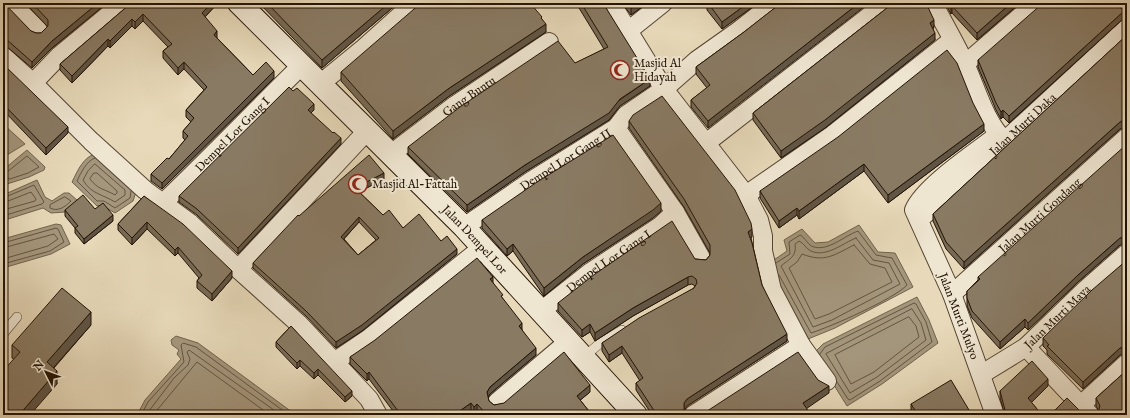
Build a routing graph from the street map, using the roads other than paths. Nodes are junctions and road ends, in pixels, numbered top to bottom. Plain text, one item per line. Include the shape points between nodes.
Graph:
1 (11, 3) edge
2 (123, 3) edge
3 (239, 3) edge
4 (414, 3) edge
5 (611, 3) edge
6 (663, 3) edge
7 (774, 3) edge
8 (886, 3) edge
9 (933, 3) edge
10 (1036, 3) edge
11 (1122, 3) edge
12 (1127, 8) edge
13 (1127, 28) edge
14 (38, 30) dead end
15 (628, 30) junction
16 (952, 40) junction
17 (549, 42) dead end
18 (3, 56) edge
19 (965, 64) junction
20 (302, 65) junction
21 (33, 83) junction
22 (320, 84) junction
23 (664, 89) junction
24 (616, 128) junction
25 (367, 130) junction
26 (1127, 137) edge
27 (1001, 138) junction
28 (706, 143) junction
29 (391, 154) junction
30 (746, 195) junction
31 (162, 204) junction
32 (675, 212) junction
33 (919, 220) joint
34 (464, 227) junction
35 (483, 247) junction
36 (1127, 253) edge
37 (701, 258) edge
38 (238, 269) junction
39 (952, 294) junction
40 (541, 311) junction
41 (17, 317) dead end
42 (631, 324) edge
43 (3, 334) edge
44 (569, 342) junction
45 (801, 345) junction
46 (1026, 346) junction
47 (584, 357) junction
48 (334, 362) junction
49 (1127, 363) edge
50 (982, 374) junction
51 (827, 381) dead end
52 (497, 402) dead end
53 (1085, 410) edge
54 (378, 415) edge
55 (636, 415) edge
56 (693, 415) edge
57 (995, 415) edge

1 - 14 street
2 - 21 street via 60,56
3 - 20 street, Jalan Dempel Lor
4 - 22 street
5 - 15 street
6 - 15 street
7 - 23 street, Dempel Lor Gang II via 697,60
8 - 28 street
9 - 16 street
10 - 19 street
11 - 12 street
13 - 27 street, Jalan Murti Daka
15 - 23 street
16 - 19 street
16 - 30 street via 831,136
17 - 29 street, Gang Buntu via 454,106
18 - 21 street
19 - 27 street via 982,105
20 - 22 street, Jalan Dempel Lor
20 - 31 street, Dempel Lor Gang I
21 - 31 street via 91,141
22 - 25 street, Jalan Dempel Lor
23 - 24 street, Dempel Lor Gang II via 626,115
23 - 28 street
24 - 32 street
24 - 34 street, Dempel Lor Gang II
25 - 29 street, Jalan Dempel Lor
25 - 38 street
26 - 39 street, Jalan Murti Gondang
27 - 33 street, Jalan Murti Daka
28 - 30 street
29 - 34 street, Jalan Dempel Lor
30 - 45 street via 759,220 763,236 762,251 772,290
31 - 38 street via 190,223
32 - 37 street
32 - 40 street, Dempel Lor Gang I via 660,226 589,273
33 - 39 street, Jalan Murti Mulyo
34 - 35 street, Jalan Dempel Lor
35 - 40 street, Jalan Dempel Lor
35 - 48 street via 368,339
36 - 46 street, Jalan Murti Maya
38 - 48 street via 299,324
39 - 50 street, Jalan Murti Mulyo
40 - 44 street, Jalan Dempel Lor
41 - 43 lane
42 - 47 lane via 599,344
44 - 47 street, Jalan Dempel Lor
44 - 52 street
45 - 51 street
45 - 56 street
46 - 50 street, Jalan Murti Maya
46 - 53 street
47 - 55 street, Jalan Dempel Lor
48 - 54 street via 369,399
49 - 53 street
50 - 57 street, Jalan Murti Mulyo

